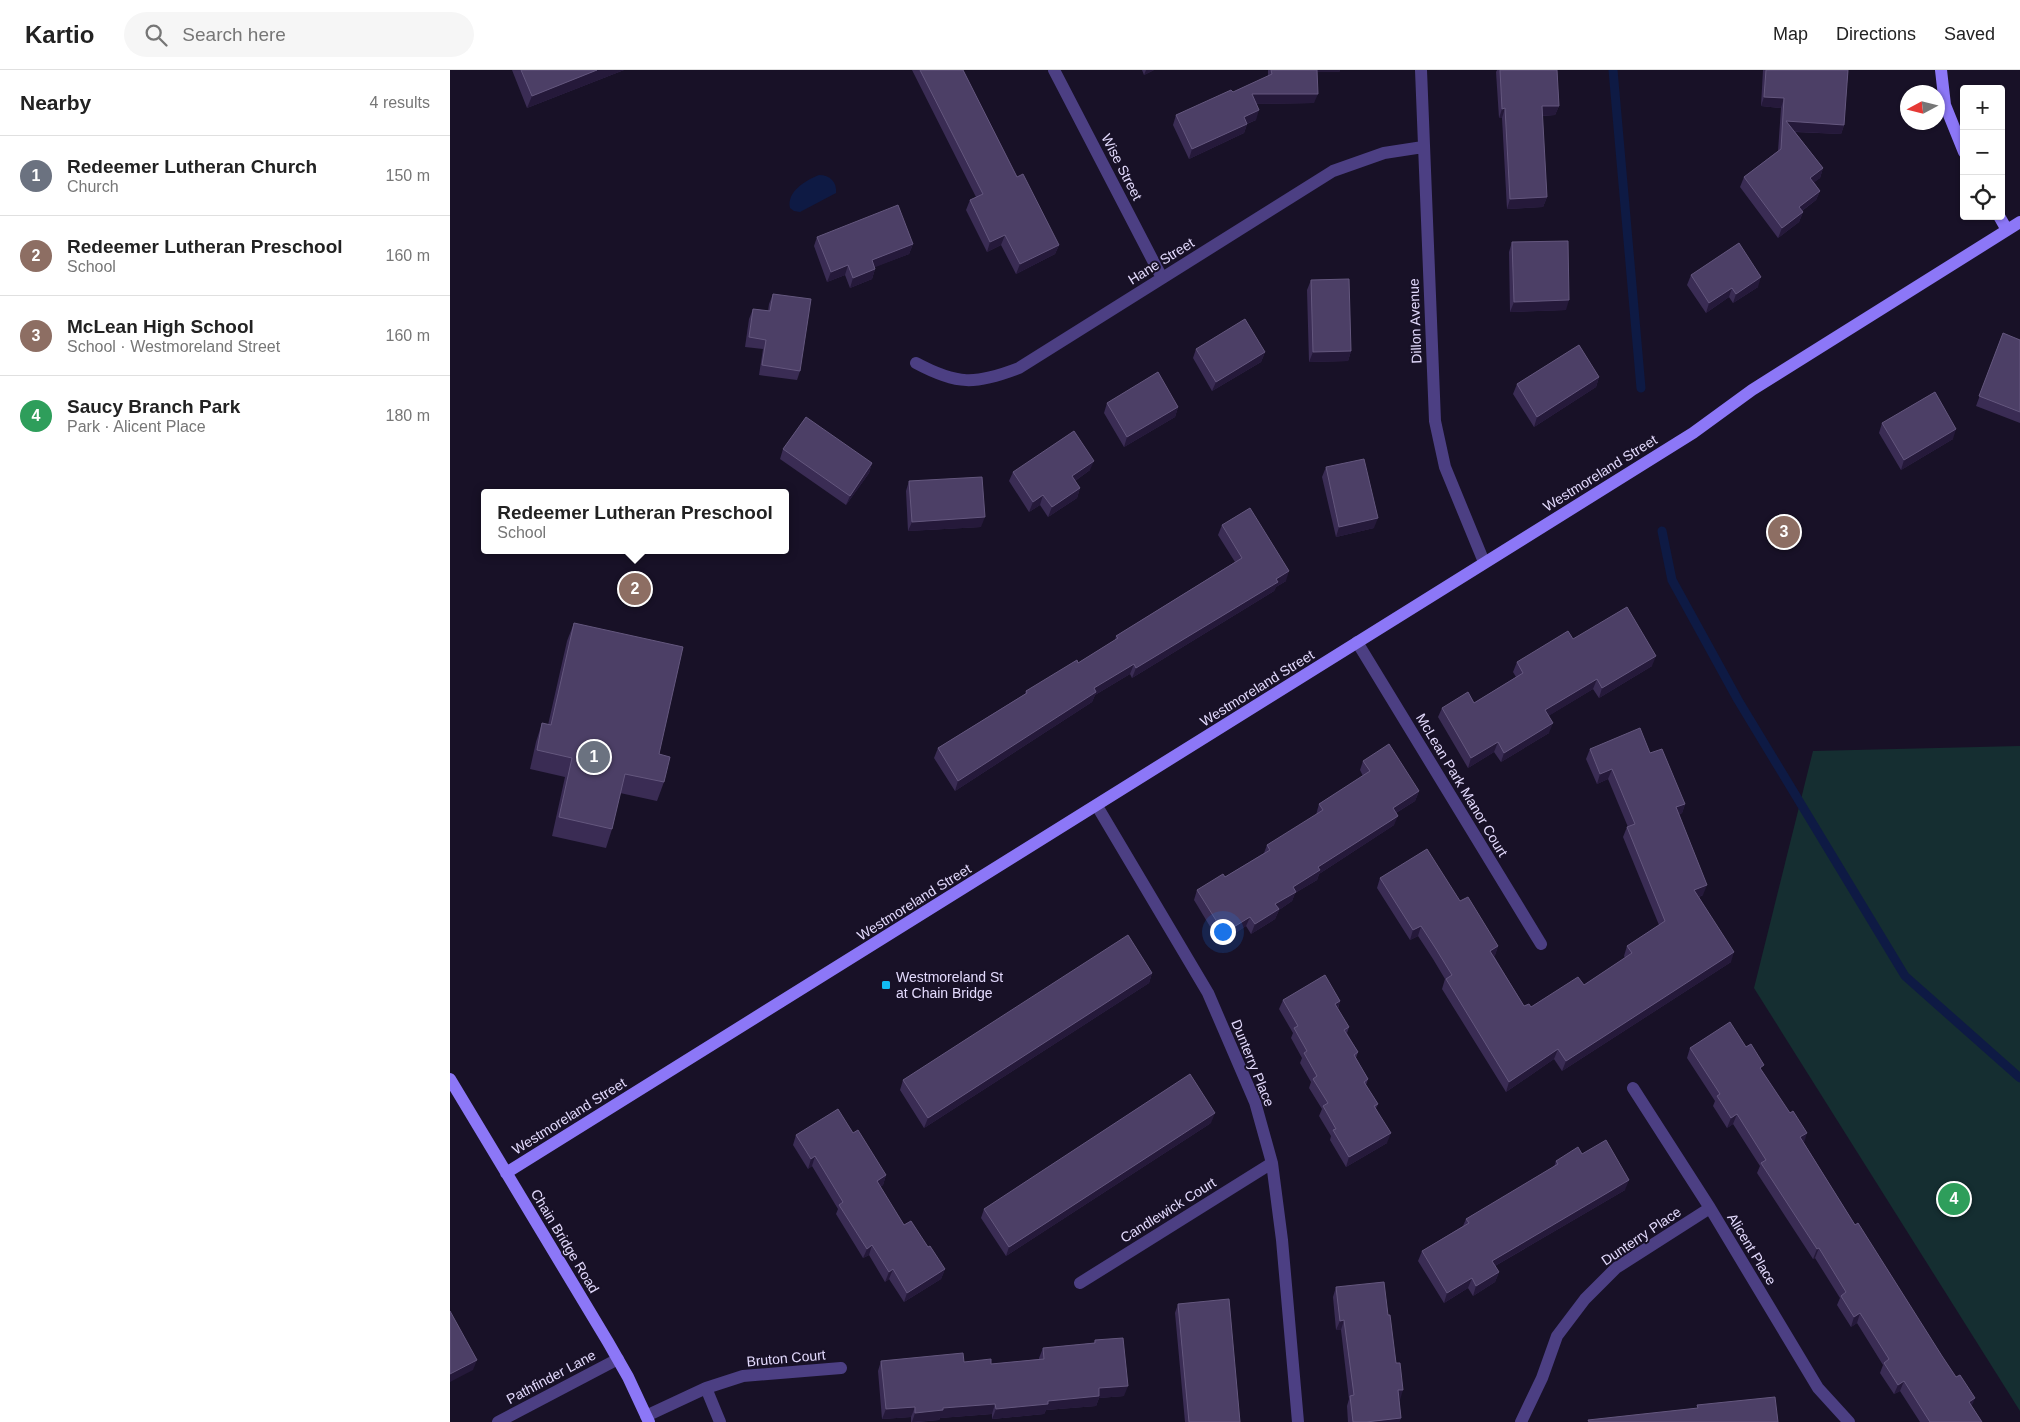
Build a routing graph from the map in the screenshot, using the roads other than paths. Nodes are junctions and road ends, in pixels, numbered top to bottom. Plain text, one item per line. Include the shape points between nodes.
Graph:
1 (1054, 70) edge
2 (1421, 70) edge
3 (1941, 70) edge
4 (1960, 142) edge
5 (1423, 147) junction
6 (2001, 220) edge
7 (2020, 222) edge
8 (2007, 230) junction
9 (1162, 278) junction
10 (916, 363) dead end
11 (1484, 562) junction
12 (1357, 642) junction
13 (1097, 806) junction
14 (1541, 944) dead end
15 (450, 1079) edge
16 (1633, 1088) dead end
17 (1272, 1163) junction
18 (506, 1173) junction
19 (1710, 1208) junction
20 (1080, 1284) dead end
21 (618, 1359) junction
22 (841, 1368) dead end
23 (706, 1388) junction
24 (648, 1419) edge
25 (498, 1422) edge
26 (720, 1422) edge
27 (1298, 1422) edge
28 (1521, 1422) edge
29 (1849, 1422) edge

1 - 9 street, Wise Street
2 - 5 street, Dillon Avenue
3 - 4 main road via 1945,105
5 - 9 street, Hane Street via 1384,153 1333,171
5 - 11 street, Dillon Avenue via 1435,421 1445,467
6 - 8 main road
7 - 8 main road, Westmoreland Street
8 - 11 main road, Westmoreland Street via 1752,390 1693,433
9 - 10 street, Hane Street via 1019,368 992,378 966,380 938,374
11 - 12 main road, Westmoreland Street
12 - 13 main road, Westmoreland Street
12 - 14 street, McLean Park Manor Court
13 - 17 street, Dunterry Place via 1208,993 1255,1102
13 - 18 main road, Westmoreland Street
15 - 18 main road, Chain Bridge Road
16 - 19 street, Alicent Place
17 - 20 street, Candlewick Court
17 - 27 street, Dunterry Place
18 - 21 main road, Chain Bridge Road
19 - 28 street, Dunterry Place via 1616,1268 1585,1299 1557,1336
19 - 29 street, Alicent Place via 1818,1388
21 - 24 main road, Chain Bridge Road
21 - 25 street, Pathfinder Lane
22 - 23 street, Bruton Court via 743,1376
23 - 24 street, Bruton Court
23 - 26 street

